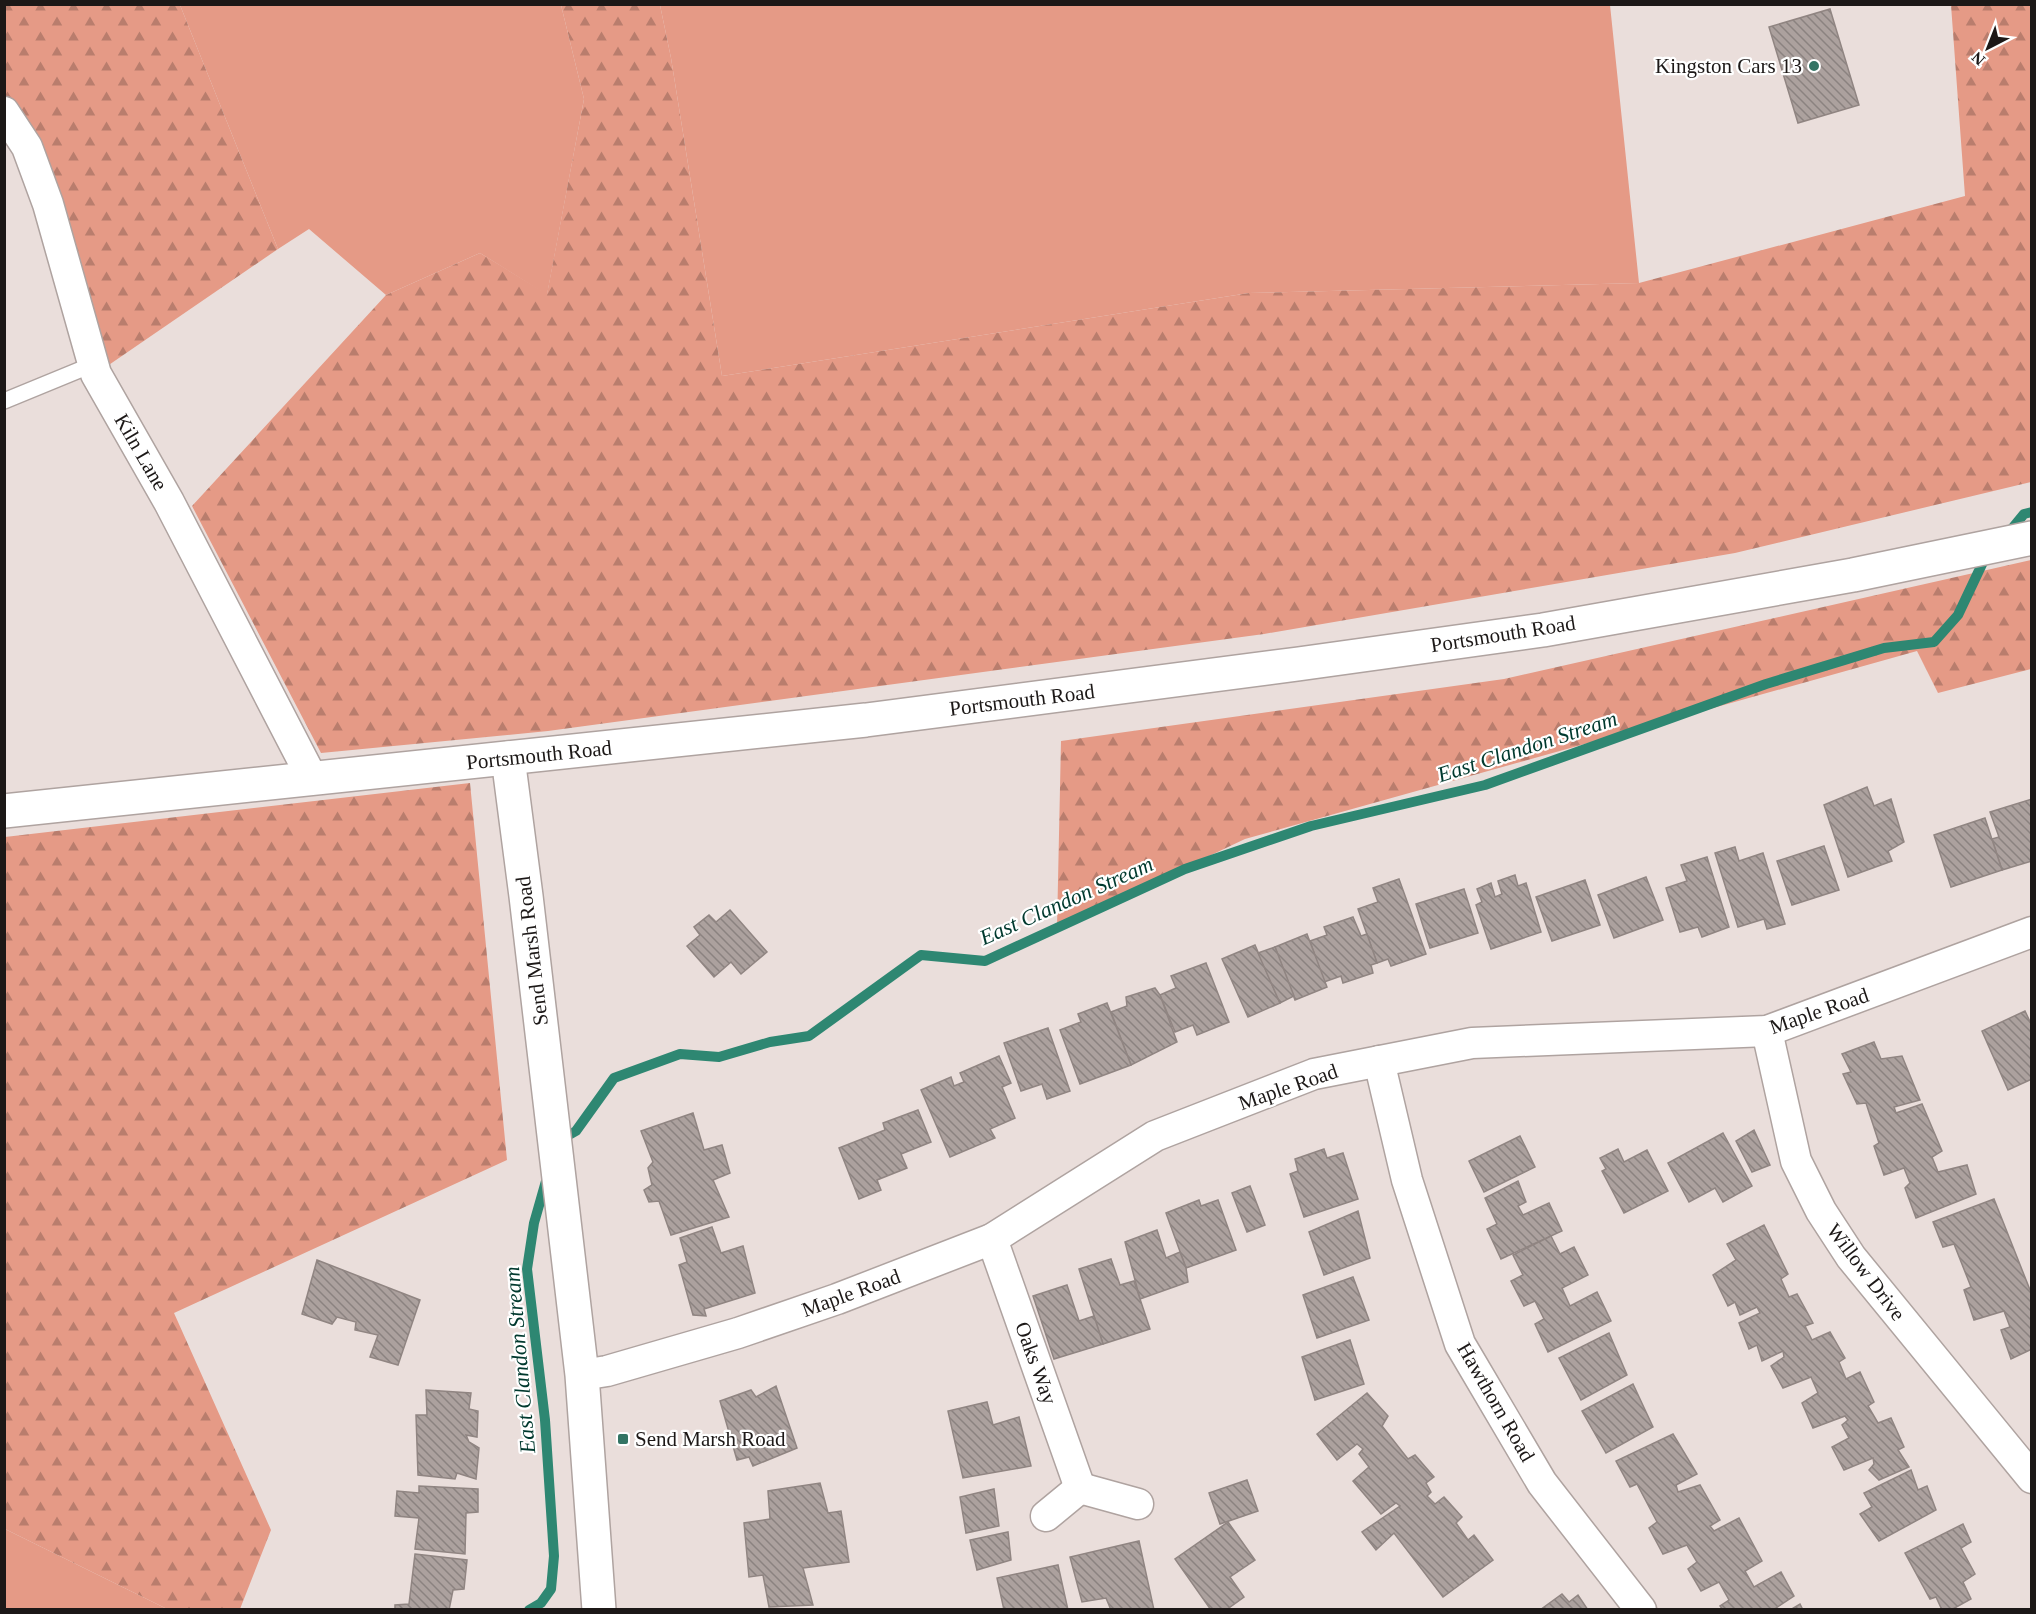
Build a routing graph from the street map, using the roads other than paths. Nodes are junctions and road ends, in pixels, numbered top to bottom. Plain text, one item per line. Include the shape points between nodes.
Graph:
1 (4, 112) edge
2 (94, 364) junction
3 (4, 401) edge
4 (2031, 538) edge
5 (508, 758) junction
6 (312, 778) junction
7 (4, 811) edge
8 (2031, 933) edge
9 (1767, 1031) junction
10 (1379, 1061) junction
11 (992, 1239) junction
12 (582, 1375) junction
13 (2031, 1478) edge
14 (1080, 1488) junction
15 (1138, 1504) dead end
16 (1046, 1516) dead end
17 (599, 1610) edge
18 (1641, 1610) edge

1 - 2 street, Kiln Lane via 27,147 48,204
2 - 3 lane
2 - 6 street, Kiln Lane
4 - 5 main road, Portsmouth Road via 1853,575 1415,648 866,720
5 - 6 main road, Portsmouth Road
5 - 12 main road, Send Marsh Road
6 - 7 main road, Portsmouth Road
8 - 9 street, Maple Road
9 - 10 street, Maple Road via 1472,1043
9 - 13 street, Willow Drive via 1796,1161 1821,1211 1851,1257
10 - 11 street, Maple Road via 1314,1074 1155,1136
10 - 18 street, Hawthorn Road via 1407,1180 1460,1344 1542,1483
11 - 12 street, Maple Road via 738,1333
11 - 14 street, Oaks Way
12 - 17 main road, Send Marsh Road
14 - 15 street
14 - 16 street

